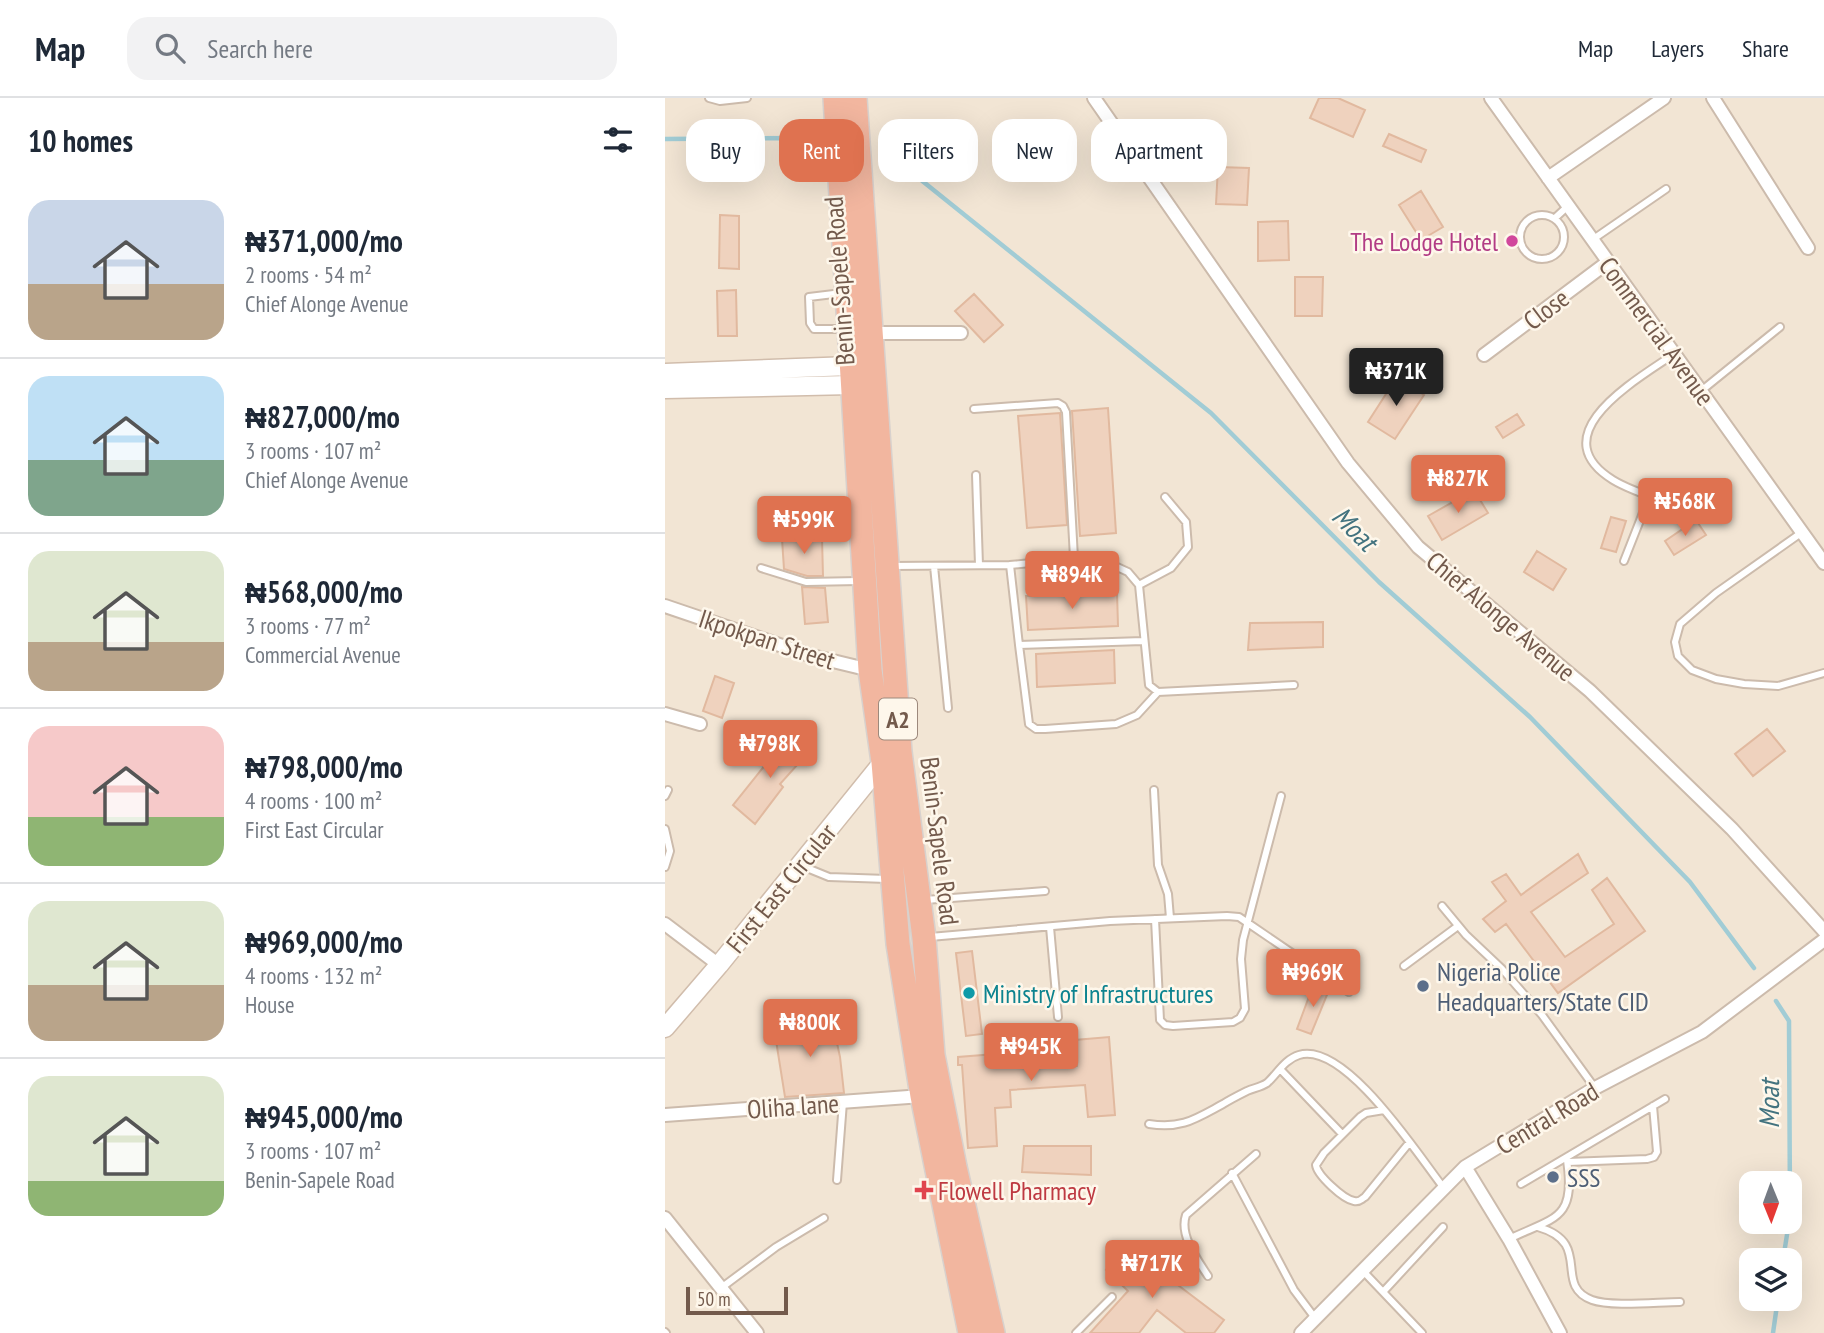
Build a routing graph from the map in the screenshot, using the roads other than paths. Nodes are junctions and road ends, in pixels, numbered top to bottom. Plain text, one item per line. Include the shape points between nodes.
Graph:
1 (709, 98) edge
2 (747, 98) edge
3 (835, 98) edge
4 (855, 98) edge
5 (1094, 98) edge
6 (1491, 98) edge
7 (1664, 98) edge
8 (1713, 98) edge
9 (1548, 178) junction
10 (1666, 189) dead end
11 (1568, 206) junction
12 (1555, 218) junction
13 (1592, 240) junction
14 (1808, 248) dead end
15 (1608, 262) junction
16 (848, 292) junction
17 (1780, 327) dead end
18 (860, 331) junction
19 (961, 333) dead end
20 (1674, 354) junction
21 (1484, 355) dead end
22 (665, 373) edge
23 (851, 375) junction
24 (665, 389) edge
25 (1701, 391) junction
26 (974, 409) dead end
27 (976, 475) dead end
28 (1650, 495) junction
29 (1165, 497) dead end
30 (1692, 511) dead end
31 (1802, 533) junction
32 (1074, 558) junction
33 (1625, 561) dead end
34 (1824, 563) edge
35 (979, 565) junction
36 (1010, 565) junction
37 (889, 566) junction
38 (934, 566) junction
39 (761, 568) dead end
40 (864, 575) junction
41 (1139, 585) junction
42 (665, 606) edge
43 (1143, 641) junction
44 (1019, 645) junction
45 (870, 670) junction
46 (1824, 673) edge
47 (1294, 685) dead end
48 (1158, 692) junction
49 (948, 708) dead end
50 (665, 715) edge
51 (700, 724) dead end
52 (892, 757) junction
53 (1154, 790) dead end
54 (1281, 796) dead end
55 (665, 829) edge
56 (800, 865) junction
57 (665, 867) edge
58 (892, 880) junction
59 (1045, 891) dead end
60 (920, 901) junction
61 (1442, 906) dead end
62 (1170, 918) junction
63 (1155, 919) junction
64 (1247, 921) junction
65 (665, 923) edge
66 (1458, 926) junction
67 (1050, 927) junction
68 (1824, 931) edge
69 (925, 938) junction
70 (1824, 940) edge
71 (719, 965) junction
72 (1404, 966) dead end
73 (1349, 992) dead end
74 (1058, 1017) dead end
75 (665, 1028) edge
76 (1280, 1069) junction
77 (1595, 1088) junction
78 (922, 1096) junction
79 (1665, 1099) dead end
80 (843, 1102) junction
81 (1653, 1106) junction
82 (1384, 1110) junction
83 (665, 1115) edge
84 (1149, 1124) dead end
85 (1342, 1134) junction
86 (1409, 1143) junction
87 (1256, 1154) dead end
88 (1567, 1159) junction
89 (1465, 1167) junction
90 (1231, 1173) junction
91 (837, 1180) dead end
92 (1521, 1184) dead end
93 (1443, 1187) junction
94 (665, 1218) edge
95 (824, 1218) dead end
96 (1443, 1227) dead end
97 (1538, 1227) junction
98 (1509, 1239) junction
99 (1362, 1270) junction
100 (1208, 1276) dead end
101 (721, 1288) junction
102 (1383, 1292) junction
103 (1112, 1297) dead end
104 (1680, 1301) dead end
105 (1315, 1318) junction
106 (757, 1333) edge
107 (970, 1333) edge
108 (993, 1333) edge
109 (1076, 1333) edge
110 (1301, 1333) edge
111 (1422, 1333) edge
112 (1560, 1333) edge

1 - 2 lane
3 - 16 highway, Benin-Sapele Road / A2
4 - 18 highway, Benin-Sapele Road / A2
5 - 68 street, Chief Alonge Avenue via 1348,463 1418,547 1590,691 1732,829
6 - 9 street, Commercial Avenue
7 - 9 street
8 - 14 street
9 - 11 street, Commercial Avenue
10 - 13 lane
11 - 12 lane
11 - 13 street, Commercial Avenue
12 - 12 lane via 1565,238 1562,249 1542,260 1531,256 1520,237 1523,226 1543,215
13 - 15 street, Commercial Avenue
15 - 20 street, Commercial Avenue
15 - 21 street, Close
16 - 18 highway, Benin-Sapele Road / A2
16 - 18 lane via 809,298 810,323 814,329
17 - 25 lane
18 - 19 street
18 - 23 highway, Benin-Sapele Road / A2
18 - 37 highway, Benin-Sapele Road / A2
20 - 25 street, Commercial Avenue
20 - 28 lane via 1599,410 1587,431 1588,451 1598,468 1615,481
22 - 23 main road
23 - 24 main road
23 - 40 highway, Benin-Sapele Road / A2
25 - 31 street, Commercial Avenue
26 - 32 lane via 1063,406
27 - 35 lane
28 - 30 lane
28 - 33 lane
29 - 41 lane via 1186,522 1188,547 1171,568
31 - 34 street, Commercial Avenue
31 - 46 lane via 1716,593 1680,624 1675,642 1678,656 1692,670 1716,679 1778,686
32 - 36 lane
32 - 41 lane via 1090,557 1115,566
35 - 36 lane
35 - 38 lane
36 - 44 lane
37 - 38 lane
37 - 40 lane
37 - 52 highway, Benin-Sapele Road / A2
38 - 49 lane
39 - 40 lane via 806,582
40 - 45 highway, Benin-Sapele Road / A2
41 - 43 lane
42 - 45 street, Ikpokpan Street via 812,656
43 - 44 lane
43 - 48 lane via 1149,685
44 - 48 lane via 1029,724 1036,729 1116,724 1137,715
45 - 52 highway, Benin-Sapele Road / A2
47 - 48 lane
50 - 51 street
52 - 56 main road, First East Circular
52 - 58 highway, Benin-Sapele Road / A2
52 - 60 highway, Benin-Sapele Road / A2
53 - 62 lane via 1158,865
54 - 64 lane
55 - 57 lane via 670,844
56 - 58 lane via 829,877
56 - 71 main road, First East Circular
58 - 78 highway, Benin-Sapele Road / A2
59 - 60 lane
60 - 69 highway, Benin-Sapele Road / A2
61 - 66 lane
62 - 63 lane
62 - 64 lane via 1227,916
63 - 64 lane via 1160,1020 1173,1026 1240,1018 1245,1009 1241,959
63 - 67 lane
64 - 73 lane
65 - 71 street
66 - 72 lane
66 - 77 lane via 1542,1015
67 - 69 lane
67 - 74 lane
69 - 108 highway, Benin-Sapele Road / A2 via 933,1055
70 - 77 street, Central Road via 1702,1032
71 - 75 main road, First East Circular
76 - 82 lane via 1301,1054 1323,1057 1370,1091
76 - 84 lane via 1266,1083 1183,1125
76 - 85 lane
77 - 89 street, Central Road
78 - 80 street, Oliha lane
78 - 107 highway, Benin-Sapele Road / A2
79 - 81 lane
80 - 83 street, Oliha lane
80 - 91 lane
81 - 88 lane
81 - 88 lane via 1654,1157
82 - 85 lane via 1366,1113
82 - 86 lane
85 - 86 lane via 1315,1168 1353,1201 1365,1197
86 - 93 lane
87 - 90 lane
88 - 92 lane
88 - 97 lane via 1570,1190 1566,1205
89 - 93 street, Central Road
89 - 98 street
90 - 100 lane via 1184,1220 1194,1254
90 - 105 lane via 1294,1290
93 - 99 street, Central Road
94 - 101 street
95 - 101 lane
96 - 102 lane
97 - 98 lane
97 - 104 lane via 1566,1243 1574,1284 1583,1295 1602,1302
98 - 112 street
99 - 102 lane
99 - 105 street, Central Road
101 - 106 street
102 - 111 lane
103 - 109 lane
105 - 110 street, Central Road

